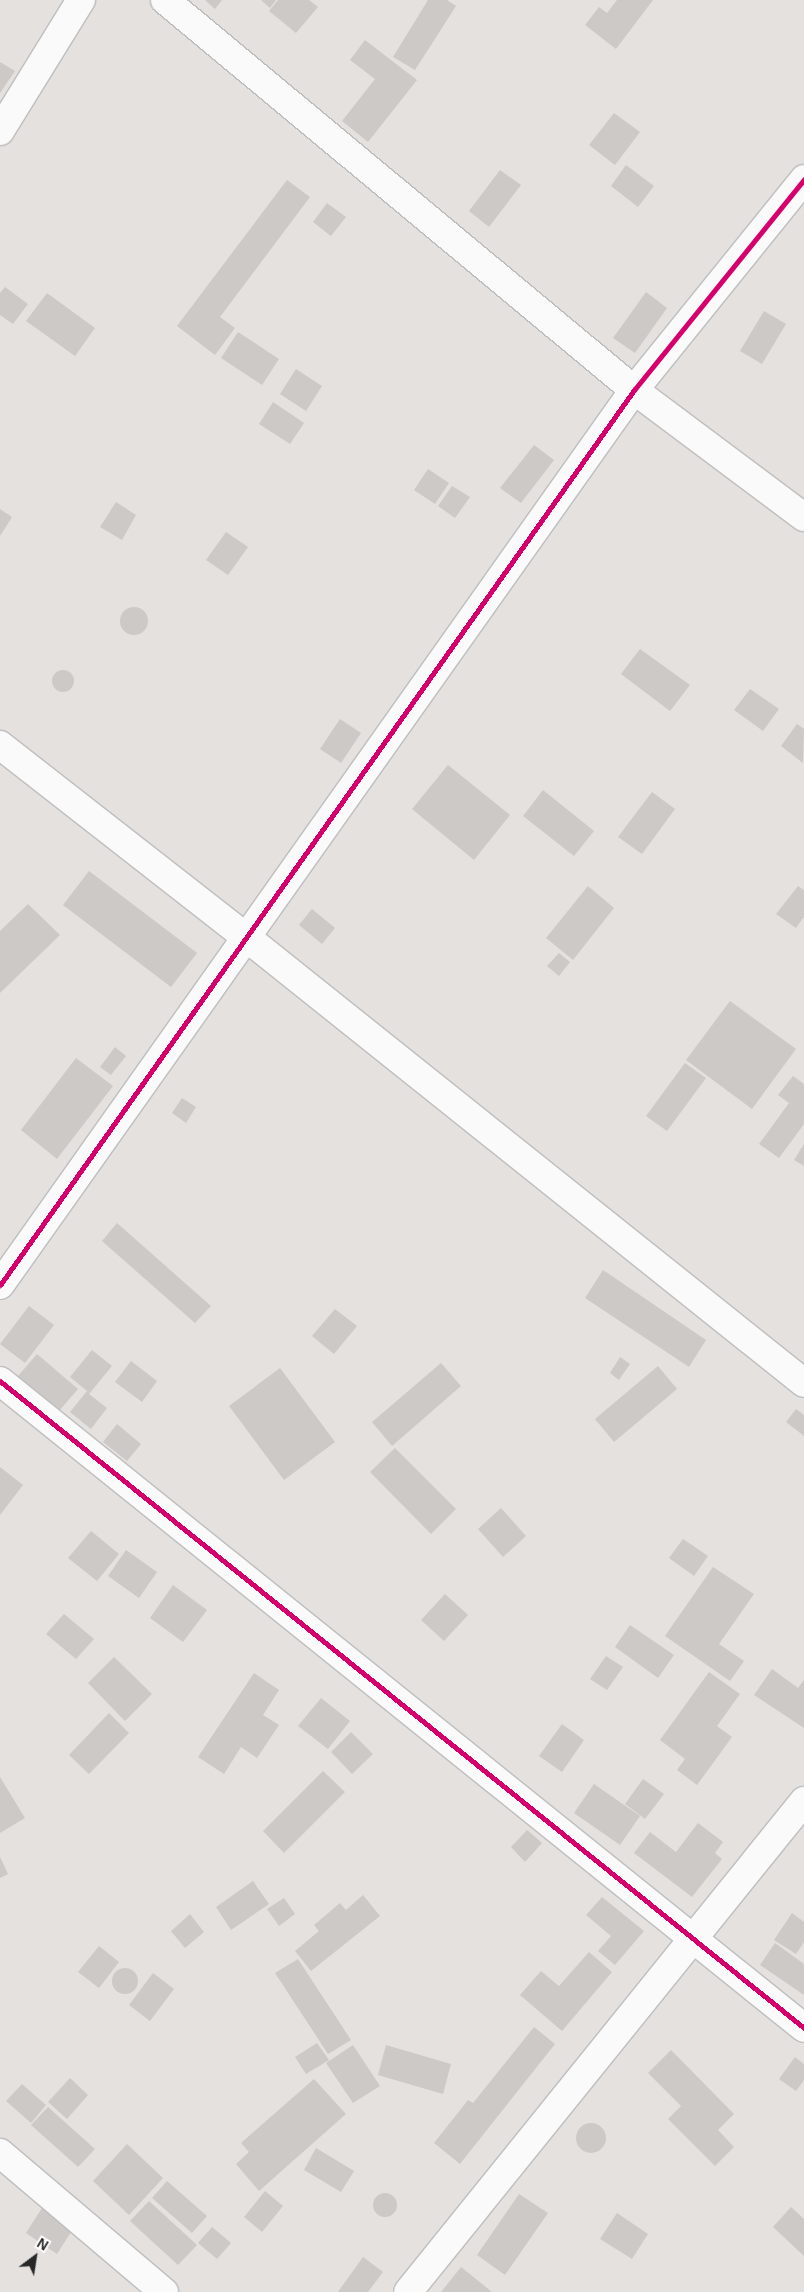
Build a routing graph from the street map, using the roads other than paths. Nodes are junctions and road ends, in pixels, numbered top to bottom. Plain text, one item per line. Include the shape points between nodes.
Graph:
1 (81, 0) edge
2 (165, 0) edge
3 (0, 131) edge
4 (804, 178) edge
5 (634, 390) junction
6 (804, 517) edge
7 (0, 745) edge
8 (246, 937) junction
9 (0, 1285) edge
10 (0, 1381) edge
11 (804, 1383) edge
12 (804, 1801) edge
13 (694, 1940) junction
14 (804, 2028) edge
15 (0, 2153) edge
16 (164, 2292) edge
17 (408, 2292) edge

1 - 3 street
2 - 5 street
4 - 5 street
5 - 6 street
5 - 8 street
7 - 8 street
8 - 9 street
8 - 11 street
10 - 13 street
12 - 13 street
13 - 14 street
13 - 17 street
15 - 16 street

